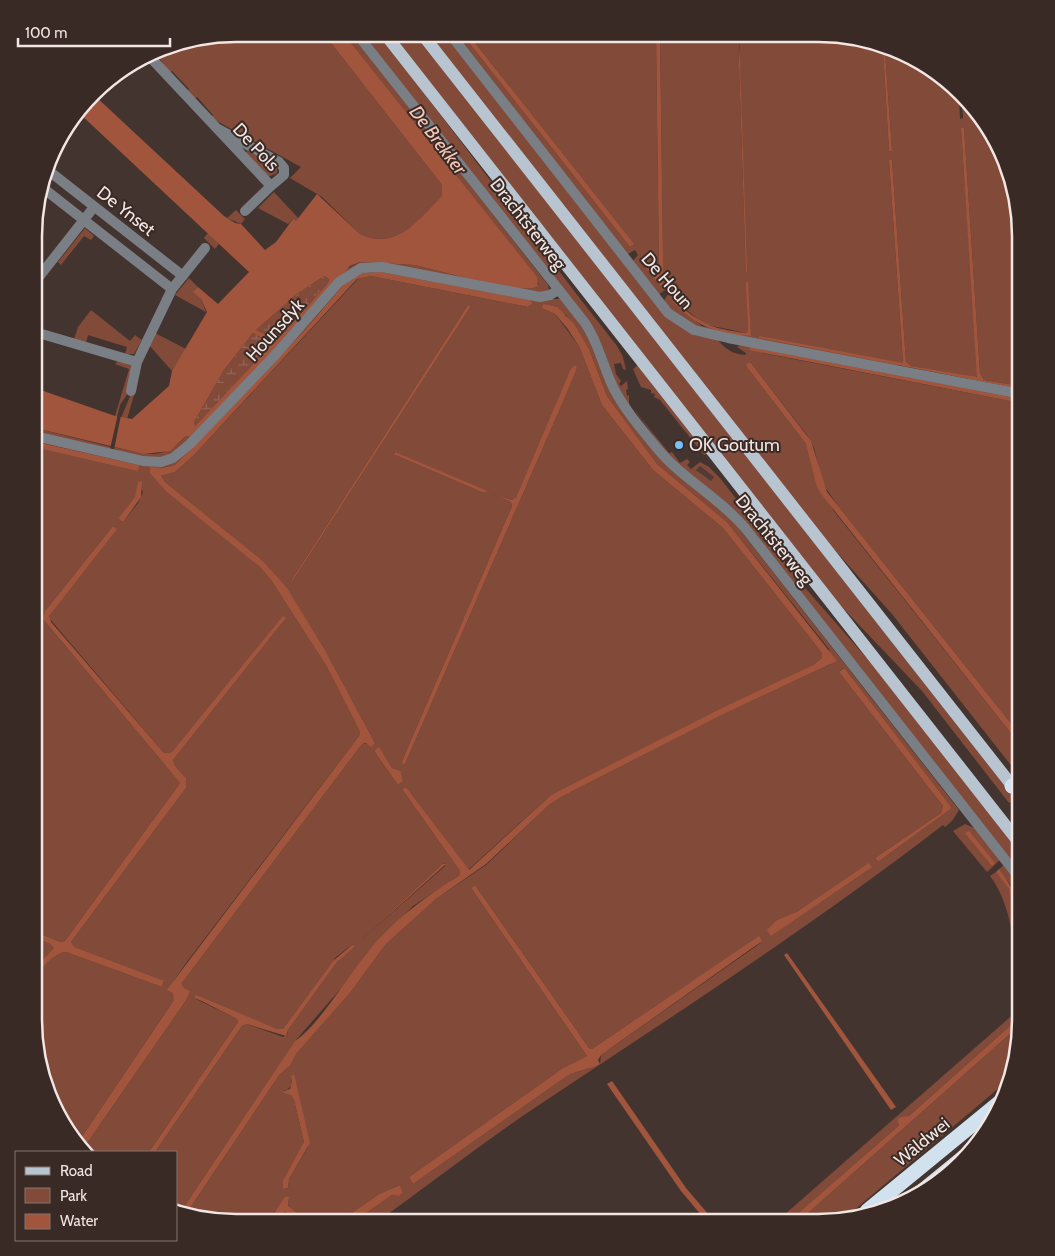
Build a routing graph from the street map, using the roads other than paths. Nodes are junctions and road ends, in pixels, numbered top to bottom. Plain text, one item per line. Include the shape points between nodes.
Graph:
1 (363, 42) edge
2 (391, 42) edge
3 (428, 42) edge
4 (456, 42) edge
5 (154, 61) edge
6 (218, 129) junction
7 (53, 174) edge
8 (272, 186) junction
9 (48, 192) edge
10 (94, 206) junction
11 (245, 211) dead end
12 (84, 220) junction
13 (206, 248) dead end
14 (42, 273) edge
15 (183, 276) junction
16 (172, 289) junction
17 (558, 290) junction
18 (42, 334) edge
19 (137, 362) junction
20 (131, 391) dead end
21 (1012, 392) edge
22 (42, 438) edge
23 (1012, 782) edge
24 (1012, 834) edge
25 (1012, 869) edge
26 (989, 1111) edge
27 (874, 1205) edge

1 - 17 street, Drachtsterweg
2 - 24 main road, Drachtsterweg
3 - 23 main road, Drachtsterweg
4 - 21 street, De Houn via 668,313 685,326 728,338
5 - 6 street, De Pols
6 - 8 street, De Pols
6 - 8 street, De Pols via 282,165 284,175
7 - 10 street, De Ynset
8 - 11 street, De Pols
9 - 12 street, De Ynset
10 - 12 street
10 - 15 street, De Ynset
12 - 14 street
12 - 16 street, De Ynset
13 - 15 street
15 - 16 street
16 - 19 street
17 - 22 street, Hounsdyk via 540,296 382,267 361,268 339,282 270,360 173,458 161,462 143,461
17 - 25 street, Drachtsterweg via 591,332 614,388 646,433 674,466 722,503 745,528
18 - 19 street
19 - 20 street
26 - 27 highway, Wâldwei

